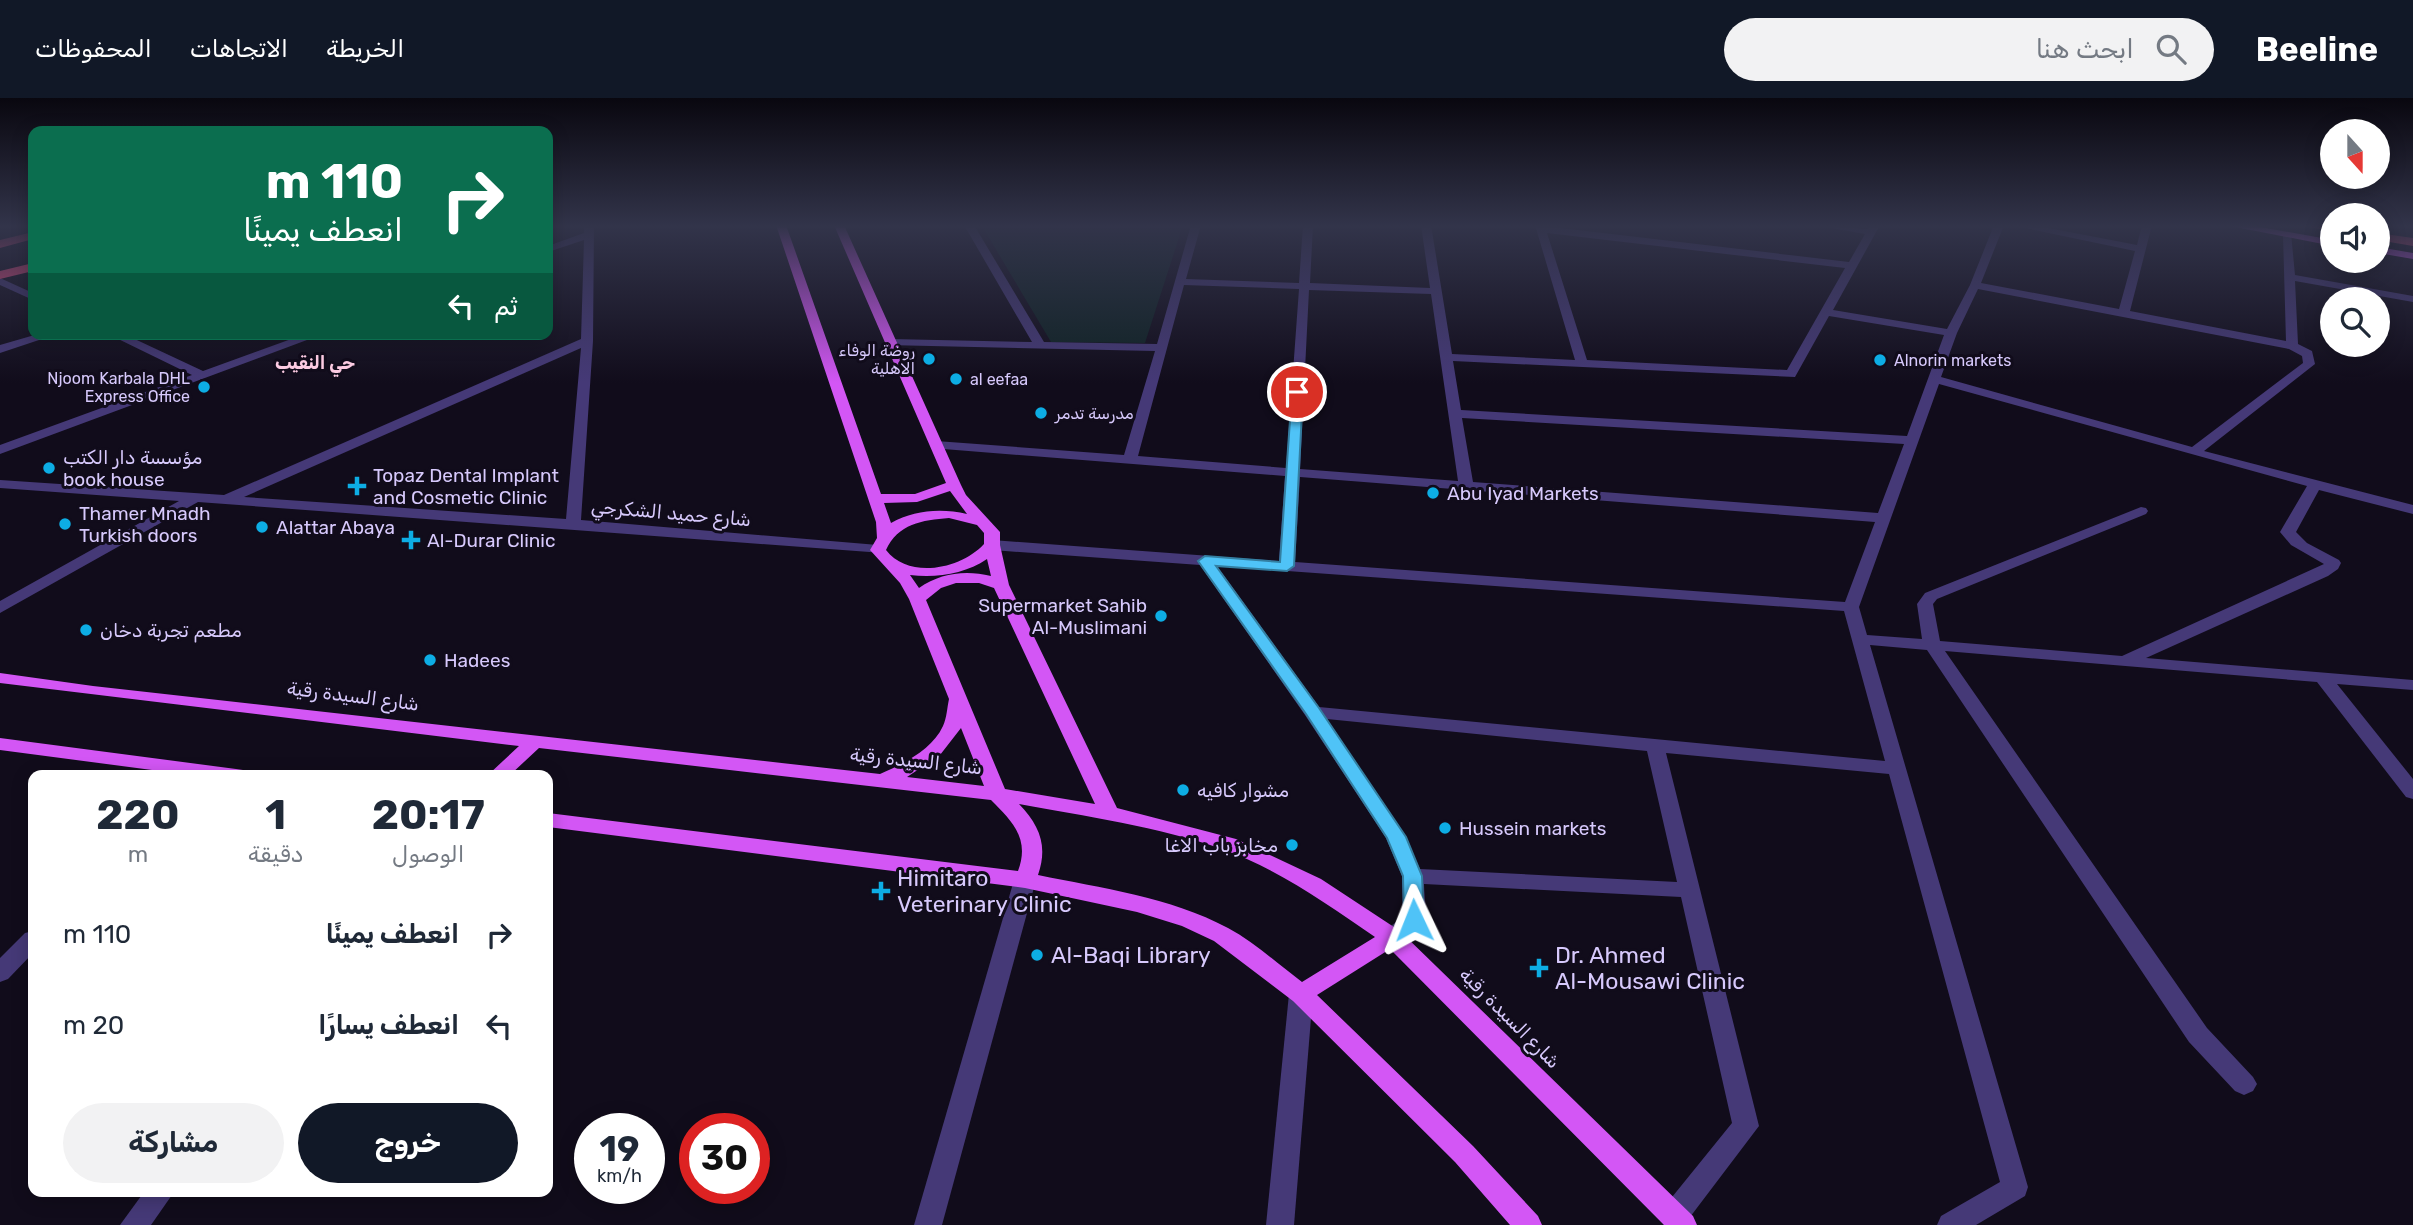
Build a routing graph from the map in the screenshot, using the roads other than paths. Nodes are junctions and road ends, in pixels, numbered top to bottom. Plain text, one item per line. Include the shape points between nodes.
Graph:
1 (2290, 277) edge
2 (588, 278) edge
3 (799, 278) edge
4 (862, 278) edge
5 (1000, 278) edge
6 (1180, 278) edge
7 (1304, 278) edge
8 (1434, 278) edge
9 (1556, 278) edge
10 (1845, 278) edge
11 (1978, 278) edge
12 (2134, 278) edge
13 (2293, 278) edge
14 (0, 281) edge
15 (1179, 282) junction
16 (1304, 285) junction
17 (1975, 285) junction
18 (1436, 290) junction
19 (28, 295) edge
20 (2413, 299) edge
21 (1826, 312) junction
22 (2124, 313) junction
23 (1951, 333) junction
24 (31, 340) edge
25 (127, 340) edge
26 (301, 340) edge
27 (587, 341) junction
28 (891, 342) junction
29 (2292, 345) junction
30 (1040, 346) junction
31 (1160, 348) junction
32 (0, 349) edge
33 (1446, 357) junction
34 (1582, 363) junction
35 (203, 376) junction
36 (1934, 379) junction
37 (1455, 414) junction
38 (1912, 440) junction
39 (936, 445) junction
40 (0, 450) edge
41 (2194, 452) junction
42 (1130, 460) junction
43 (1292, 472) junction
44 (0, 484) edge
45 (2315, 484) junction
46 (954, 485) junction
47 (1466, 485) junction
48 (196, 498) junction
49 (875, 499) junction
50 (226, 500) junction
51 (2413, 510) edge
52 (2141, 511) dead end
53 (1884, 518) junction
54 (982, 522) junction
55 (573, 524) junction
56 (992, 545) junction
57 (884, 550) junction
58 (1205, 561) junction
59 (1287, 566) junction
60 (1001, 586) junction
61 (917, 599) junction
62 (1851, 607) junction
63 (0, 608) edge
64 (1860, 639) junction
65 (1932, 645) junction
66 (2124, 661) junction
67 (0, 678) edge
68 (2323, 678) junction
69 (2413, 685) edge
70 (957, 696) junction
71 (1313, 712) junction
72 (534, 742) junction
73 (0, 744) edge
74 (1655, 745) junction
75 (1898, 769) junction
76 (176, 770) edge
77 (503, 770) edge
78 (879, 782) junction
79 (2413, 792) edge
80 (996, 794) junction
81 (1108, 813) junction
82 (553, 821) edge
83 (1413, 876) junction
84 (1025, 880) junction
85 (1688, 890) junction
86 (1392, 937) junction
87 (28, 944) edge
88 (0, 973) edge
89 (1301, 994) junction
90 (2244, 1084) dead end
91 (156, 1197) edge
92 (1679, 1220) edge
93 (134, 1225) edge
94 (928, 1225) edge
95 (1280, 1225) edge
96 (1528, 1225) edge
97 (1951, 1225) edge

1 - 29 street
2 - 27 street
3 - 49 main road
4 - 28 main road
5 - 30 street
6 - 15 street
7 - 16 street
8 - 18 street
9 - 34 street
10 - 21 street
11 - 17 street
12 - 22 street
13 - 20 street
14 - 19 street
15 - 16 street
15 - 31 street
16 - 18 street
16 - 43 street
17 - 22 street
17 - 23 street
18 - 33 street
21 - 23 street
21 - 34 street via 1791,374
22 - 29 street
23 - 36 street
24 - 32 street
25 - 35 street
26 - 35 street
27 - 50 street
27 - 55 street
28 - 30 street
28 - 39 main road
29 - 41 street via 2308,354 2309,365
30 - 31 street
31 - 42 street
33 - 34 street
33 - 37 street
35 - 40 street
36 - 38 street
36 - 41 street
37 - 38 street
37 - 47 street
38 - 53 street
39 - 42 street
39 - 46 main road
41 - 45 street
42 - 43 street
43 - 47 street
43 - 59 street
44 - 48 street, شارع حميد الشكرجي
45 - 51 street
45 - 66 street via 2288,532 2298,545 2321,555 2332,566
46 - 49 main road via 917,498
46 - 54 main road
47 - 53 street
48 - 50 street, شارع حميد الشكرجي
48 - 63 street
49 - 57 main road via 883,522
50 - 55 street, شارع حميد الشكرجي
52 - 65 street via 1931,596 1925,604
53 - 62 street
54 - 56 main road via 992,532
54 - 57 main road via 958,515 929,515 894,527
55 - 57 street, شارع حميد الشكرجي
56 - 57 main road via 980,558 934,572 909,570
56 - 58 street
56 - 60 main road
57 - 61 main road
58 - 59 street
58 - 71 street
59 - 62 street
60 - 61 main road via 966,576 927,588
60 - 81 main road
61 - 70 main road
62 - 64 street
64 - 65 street
64 - 75 street
65 - 66 street
65 - 90 street via 2198,1035
66 - 68 street
67 - 72 main road, شارع السيدة رقية
68 - 69 street
68 - 79 street
70 - 78 main road via 953,727 942,743 915,765
70 - 80 main road
71 - 74 street
71 - 83 street via 1396,837
72 - 77 main road
72 - 78 main road, شارع السيدة رقية
73 - 76 main road
74 - 75 street
74 - 85 street
75 - 97 street via 2015,1187
78 - 80 main road, شارع السيدة رقية
80 - 81 main road, شارع السيدة رقية
80 - 84 main road via 1032,836 1035,858
81 - 86 main road, شارع السيدة رقية via 1229,844 1313,884
82 - 84 main road
83 - 85 street
83 - 86 street via 1414,920
84 - 89 main road via 1190,920 1222,935
84 - 94 street
85 - 92 street via 1746,1126
86 - 89 main road
86 - 92 main road, شارع السيدة رقية
87 - 88 street
89 - 95 street
89 - 96 main road via 1464,1154
91 - 93 street

